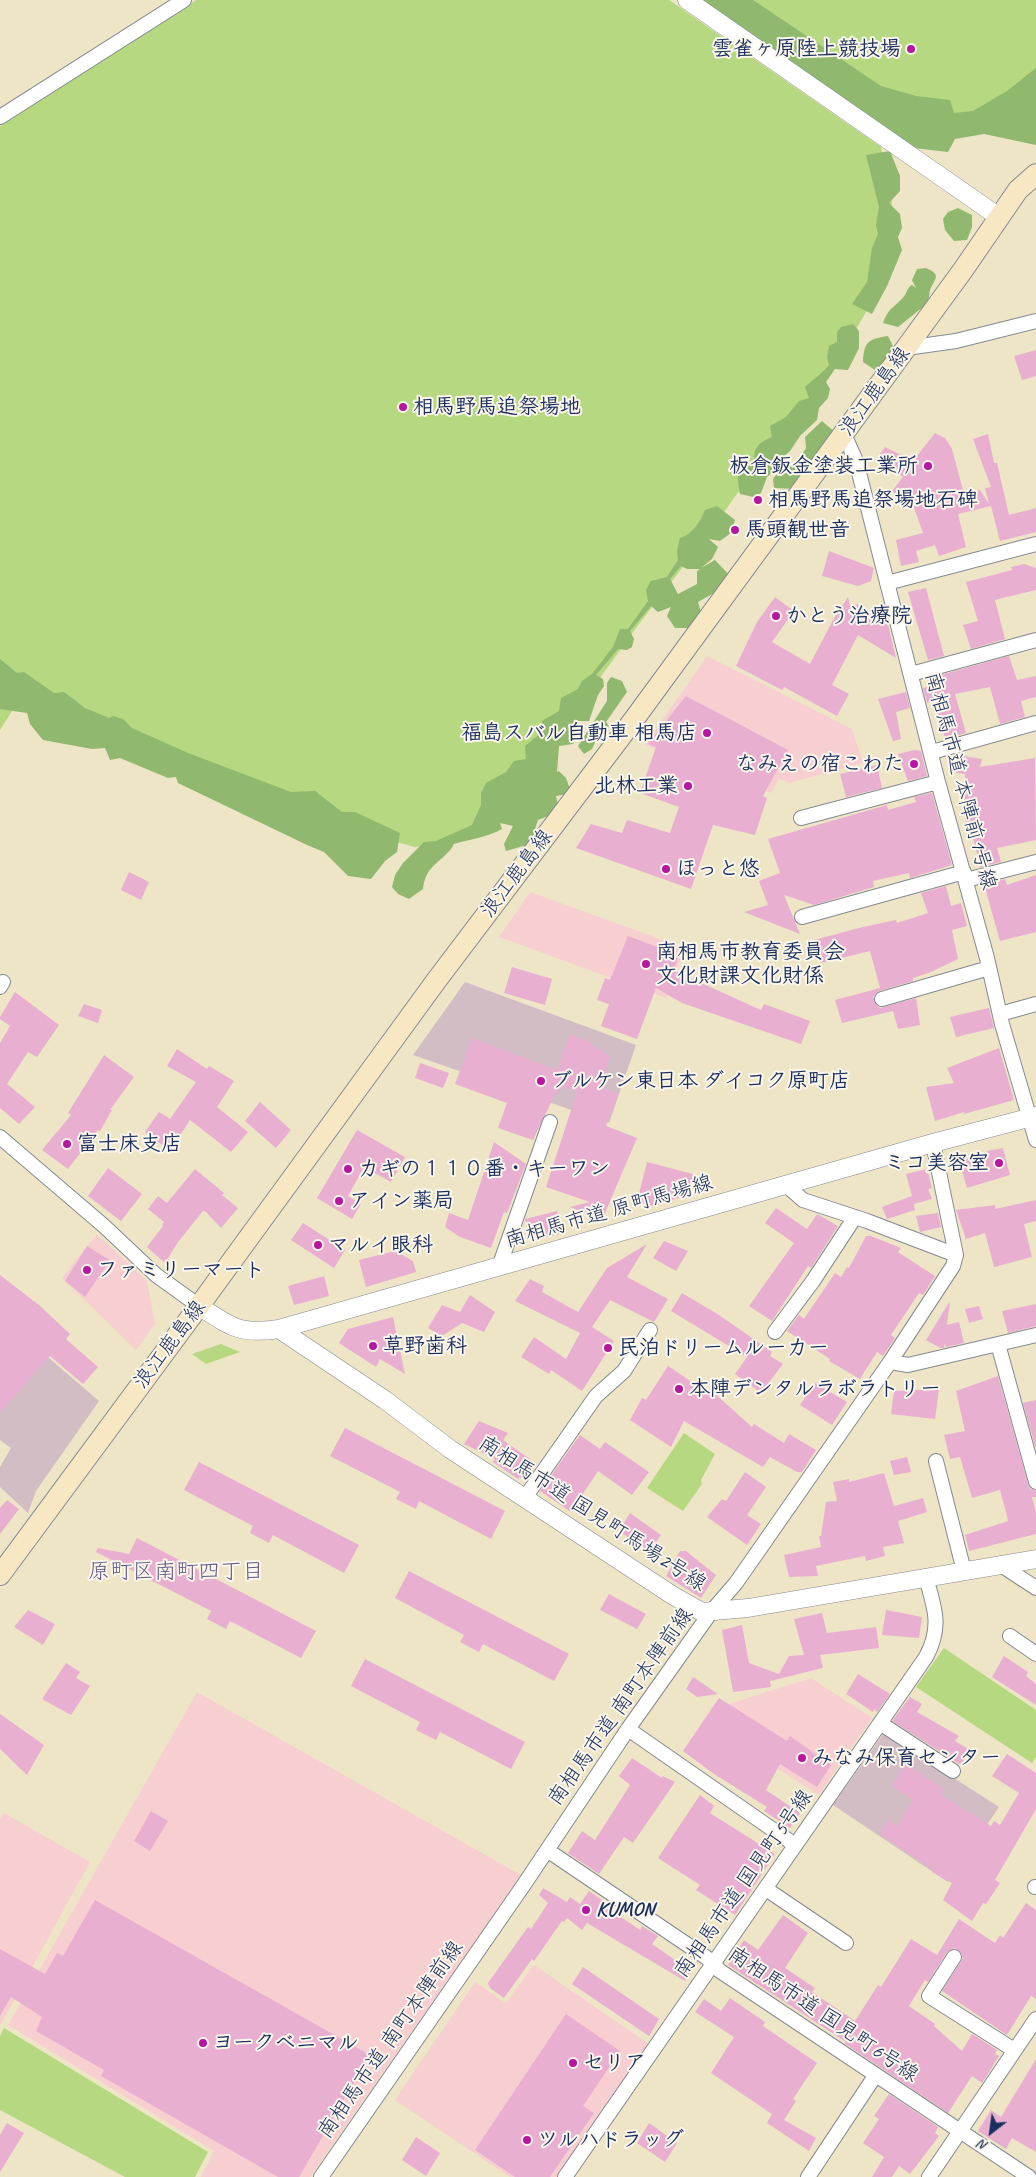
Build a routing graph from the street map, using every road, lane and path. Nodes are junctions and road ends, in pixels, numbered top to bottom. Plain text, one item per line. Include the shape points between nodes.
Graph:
1 (184, 0) edge
2 (687, 0) edge
3 (0, 117) edge
4 (1036, 174) edge
5 (999, 217) junction
6 (1036, 321) edge
7 (906, 348) junction
8 (844, 434) junction
9 (1036, 544) edge
10 (887, 583) junction
11 (1036, 640) edge
12 (911, 674) junction
13 (1036, 723) edge
14 (932, 752) junction
15 (938, 782) junction
16 (801, 818) dead end
17 (1036, 862) edge
18 (965, 876) junction
19 (802, 917) dead end
20 (989, 968) junction
21 (882, 999) dead end
22 (1036, 1004) edge
23 (1000, 1014) junction
24 (1033, 1117) edge
25 (550, 1122) dead end
26 (0, 1137) edge
27 (1036, 1140) edge
28 (933, 1143) junction
29 (786, 1185) junction
30 (855, 1217) junction
31 (956, 1255) junction
32 (499, 1267) junction
33 (199, 1306) junction
34 (279, 1329) junction
35 (650, 1330) dead end
36 (775, 1332) dead end
37 (1036, 1335) edge
38 (998, 1344) junction
39 (890, 1362) junction
40 (936, 1460) dead end
41 (1036, 1482) edge
42 (524, 1498) junction
43 (1036, 1559) edge
44 (1001, 1565) junction
45 (964, 1571) junction
46 (0, 1575) edge
47 (926, 1578) junction
48 (1036, 1588) edge
49 (710, 1612) junction
50 (1010, 1636) dead end
51 (1036, 1654) edge
52 (880, 1724) junction
53 (628, 1729) junction
54 (953, 1771) dead end
55 (795, 1845) junction
56 (547, 1850) junction
57 (766, 1888) junction
58 (846, 1943) dead end
59 (954, 1958) dead end
60 (713, 1965) junction
61 (1036, 2019) edge
62 (1014, 2050) junction
63 (875, 2076) junction
64 (959, 2131) junction
65 (321, 2177) edge
66 (565, 2177) edge
67 (808, 2177) edge
68 (929, 2177) edge
69 (1029, 2177) edge

1 - 3 street
2 - 5 street
4 - 5 main road, 浪江鹿島線 via 1018,190
5 - 7 main road, 浪江鹿島線
6 - 7 street via 956,341
7 - 8 main road, 浪江鹿島線
8 - 10 street, 南相馬市道 本陣前1号線 via 856,460
8 - 33 main road, 浪江鹿島線 via 436,981
9 - 10 street
10 - 12 street, 南相馬市道 本陣前1号線
11 - 12 street
12 - 14 street, 南相馬市道 本陣前1号線
13 - 14 street
14 - 15 street, 南相馬市道 本陣前1号線
15 - 16 street
15 - 18 street, 南相馬市道 本陣前1号線
17 - 18 street
18 - 19 street
18 - 20 street, 南相馬市道 本陣前1号線
20 - 21 street
20 - 23 street, 南相馬市道 本陣前1号線
22 - 23 street
23 - 24 street, 南相馬市道 本陣前1号線
24 - 27 street, 南相馬市道 本陣前1号線
24 - 28 street, 南相馬市道 原町馬場線
25 - 32 street
26 - 33 street via 156,1275
28 - 29 street, 南相馬市道 原町馬場線
28 - 31 street
29 - 30 street via 803,1200
29 - 32 street, 南相馬市道 原町馬場線
30 - 31 street
30 - 36 street
31 - 39 street, 南相馬市道 南町本陣前線 via 953,1266
32 - 34 street, 南相馬市道 原町馬場線
33 - 34 street, 南相馬市道 原町馬場線 via 230,1327 261,1332
33 - 46 main road, 浪江鹿島線
34 - 42 street, 南相馬市道 国見町馬場2号線
35 - 42 street via 624,1371 596,1396
37 - 38 street
38 - 39 street via 908,1365
38 - 41 street
39 - 49 street, 南相馬市道 南町本陣前線 via 736,1584
40 - 45 street
42 - 49 street, 南相馬市道 国見町馬場2号線 via 648,1580 695,1608
43 - 44 street, 南相馬市道 国見町馬場2号線
44 - 45 street, 南相馬市道 国見町馬場2号線
44 - 48 street
45 - 47 street, 南相馬市道 国見町馬場2号線
47 - 49 street, 南相馬市道 国見町馬場2号線
47 - 52 street, 南相馬市道 国見町5号線 via 935,1610 935,1637 926,1657
49 - 53 street, 南相馬市道 南町本陣前線
50 - 51 street
52 - 54 street
52 - 55 street, 南相馬市道 国見町5号線
53 - 55 street
53 - 56 street, 南相馬市道 南町本陣前線
55 - 57 street, 南相馬市道 国見町5号線
56 - 60 street, 南相馬市道 国見町6号線
56 - 65 street, 南相馬市道 南町本陣前線
57 - 58 street
57 - 60 street, 南相馬市道 国見町5号線
59 - 62 street via 929,1996
60 - 63 street, 南相馬市道 国見町6号線
60 - 66 street, 南相馬市道 国見町5号線
61 - 62 street
62 - 64 street
63 - 64 street, 南相馬市道 国見町6号線
63 - 67 street
64 - 68 street
64 - 69 street, 南相馬市道 国見町6号線

